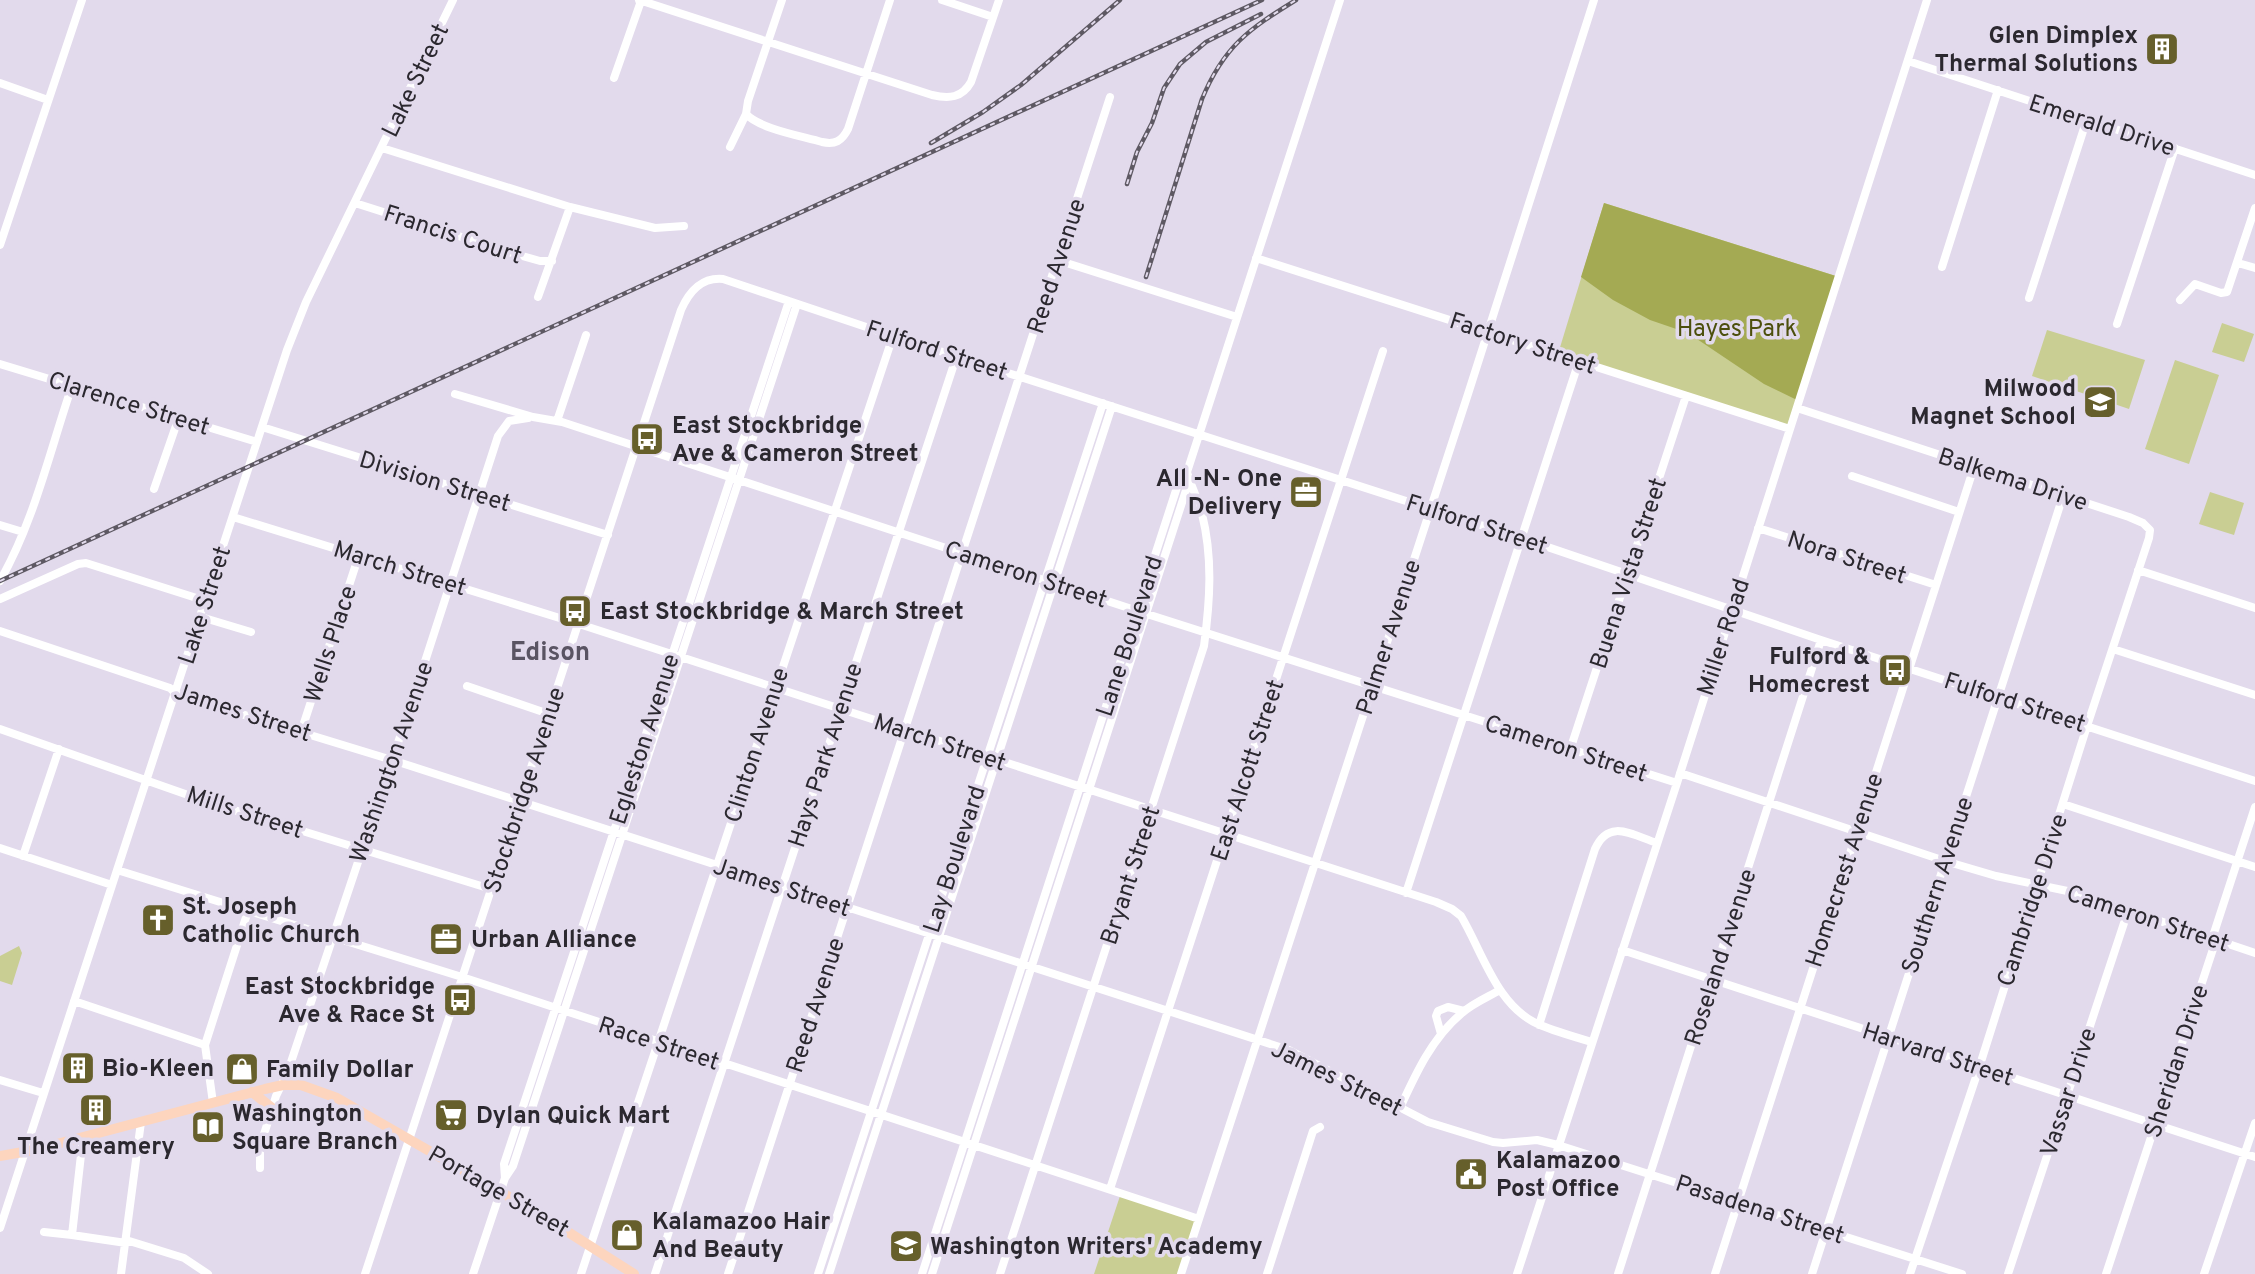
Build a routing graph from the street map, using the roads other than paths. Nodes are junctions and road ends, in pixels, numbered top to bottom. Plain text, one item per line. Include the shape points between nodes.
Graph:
1 (82, 0) edge
2 (453, 0) edge
3 (640, 0) edge
4 (782, 0) edge
5 (890, 0) edge
6 (942, 0) edge
7 (999, 0) edge
8 (1340, 0) edge
9 (1594, 0) edge
10 (1927, 0) edge
11 (993, 17) junction
12 (768, 41) junction
13 (1908, 61) junction
14 (866, 74) junction
15 (614, 78) dead end
16 (0, 83) edge
17 (1998, 90) junction
18 (1110, 97) dead end
19 (48, 100) junction
20 (746, 114) junction
21 (2087, 119) junction
22 (730, 147) dead end
23 (383, 148) junction
24 (2175, 148) junction
25 (2255, 175) edge
26 (355, 202) junction
27 (570, 207) junction
28 (2255, 208) edge
29 (684, 226) dead end
30 (0, 245) edge
31 (1256, 258) junction
32 (1057, 260) junction
33 (552, 261) junction
34 (2238, 263) junction
35 (1942, 267) dead end
36 (2255, 268) edge
37 (697, 286) joint
38 (538, 297) dead end
39 (2029, 298) dead end
40 (2180, 300) dead end
41 (793, 303) junction
42 (1237, 317) junction
43 (2117, 324) dead end
44 (1488, 332) junction
45 (586, 335) dead end
46 (893, 336) junction
47 (1383, 351) dead end
48 (957, 355) junction
49 (1579, 361) junction
50 (0, 364) edge
51 (1020, 377) junction
52 (72, 386) junction
53 (455, 394) dead end
54 (1686, 396) junction
55 (1107, 405) junction
56 (1797, 408) junction
57 (179, 417) junction
58 (533, 417) junction
59 (557, 421) junction
60 (262, 427) junction
61 (1790, 429) junction
62 (1199, 434) junction
63 (257, 442) junction
64 (638, 447) junction
65 (1974, 467) junction
66 (1852, 476) dead end
67 (1188, 477) junction
68 (736, 478) junction
69 (1341, 481) junction
70 (154, 489) dead end
71 (480, 495) junction
72 (2063, 496) junction
73 (1430, 509) junction
74 (834, 511) junction
75 (1959, 512) junction
76 (233, 517) junction
77 (0, 524) edge
78 (2148, 526) joint
79 (1758, 528) junction
80 (23, 532) junction
81 (898, 532) junction
82 (608, 535) junction
83 (1521, 538) junction
84 (963, 553) junction
85 (359, 555) junction
86 (2138, 570) junction
87 (1628, 574) junction
88 (0, 581) edge
89 (1049, 581) junction
90 (450, 584) junction
91 (1936, 585) junction
92 (0, 599) edge
93 (206, 601) junction
94 (1732, 608) junction
95 (2255, 608) edge
96 (1138, 610) junction
97 (1147, 614) junction
98 (201, 617) junction
99 (579, 624) junction
100 (0, 631) edge
101 (251, 632) dead end
102 (1206, 633) junction
103 (1821, 640) junction
104 (2113, 649) junction
105 (677, 656) junction
106 (1283, 657) junction
107 (1909, 668) junction
108 (467, 686) dead end
109 (1372, 686) junction
110 (775, 688) junction
111 (176, 694) junction
112 (2255, 695) edge
113 (1110, 696) junction
114 (1997, 696) junction
115 (1119, 699) junction
116 (840, 709) junction
117 (549, 714) junction
118 (1464, 715) junction
119 (2087, 726) junction
120 (0, 729) edge
121 (905, 731) junction
122 (301, 732) junction
123 (648, 745) junction
124 (59, 749) junction
125 (1570, 750) junction
126 (991, 759) junction
127 (392, 760) junction
128 (1680, 773) junction
129 (147, 779) junction
130 (2255, 781) edge
131 (1677, 783) junction
132 (1085, 789) junction
133 (520, 801) junction
134 (1769, 803) junction
135 (2063, 804) junction
136 (2255, 807) edge
137 (1151, 810) junction
138 (614, 832) junction
139 (1857, 832) junction
140 (623, 835) junction
141 (1226, 835) junction
142 (1657, 843) junction
143 (0, 848) edge
144 (362, 849) junction
145 (23, 856) junction
146 (1945, 861) junction
147 (2237, 861) junction
148 (1314, 864) junction
149 (717, 866) junction
150 (2255, 867) edge
151 (117, 870) junction
152 (112, 885) junction
153 (2036, 885) junction
154 (782, 887) junction
155 (491, 889) junction
156 (1406, 893) junction
157 (847, 908) junction
158 (248, 911) junction
159 (2128, 911) junction
160 (589, 920) junction
161 (934, 936) junction
162 (332, 937) junction
163 (2216, 940) junction
164 (1622, 950) junction
165 (2255, 953) edge
166 (1028, 966) junction
167 (462, 978) junction
168 (1712, 980) junction
169 (1094, 988) junction
170 (1500, 990) junction
171 (74, 1001) junction
172 (1799, 1009) junction
173 (560, 1010) junction
174 (1169, 1011) junction
175 (1464, 1011) junction
176 (1539, 1025) junction
177 (1441, 1034) junction
178 (1888, 1038) junction
179 (1258, 1040) junction
180 (658, 1042) junction
181 (1592, 1042) junction
182 (205, 1045) junction
183 (724, 1064) junction
184 (1979, 1068) junction
185 (0, 1080) edge
186 (283, 1084) junction
187 (789, 1086) junction
188 (252, 1092) junction
189 (43, 1093) junction
190 (2067, 1095) junction
191 (213, 1102) junction
192 (272, 1108) junction
193 (1400, 1108) junction
194 (876, 1112) junction
195 (141, 1122) junction
196 (2255, 1123) edge
197 (2156, 1124) junction
198 (1320, 1127) dead end
199 (83, 1137) junction
200 (409, 1138) junction
201 (970, 1143) junction
202 (1558, 1145) junction
203 (24, 1152) junction
204 (2245, 1153) junction
205 (0, 1156) edge
206 (2255, 1157) edge
207 (1035, 1164) junction
208 (260, 1168) dead end
209 (1650, 1173) junction
210 (1110, 1189) junction
211 (500, 1193) junction
212 (843, 1198) junction
213 (852, 1201) junction
214 (1738, 1202) junction
215 (1199, 1219) junction
216 (0, 1228) edge
217 (1826, 1231) junction
218 (44, 1232) dead end
219 (72, 1236) junction
220 (126, 1241) junction
221 (938, 1241) junction
222 (590, 1246) junction
223 (1914, 1259) junction
224 (121, 1274) edge
225 (208, 1274) edge
226 (365, 1274) edge
227 (473, 1274) edge
228 (581, 1274) edge
229 (634, 1274) edge
230 (655, 1274) edge
231 (728, 1274) edge
232 (818, 1274) edge
233 (829, 1274) edge
234 (922, 1274) edge
235 (932, 1274) edge
236 (1000, 1274) edge
237 (1181, 1274) edge
238 (1267, 1274) edge
239 (1517, 1274) edge
240 (1618, 1274) edge
241 (1715, 1274) edge
242 (1812, 1274) edge
243 (1909, 1274) edge
244 (1962, 1274) edge
245 (2008, 1274) edge
246 (2106, 1274) edge
247 (2204, 1274) edge

1 - 19 street
2 - 23 street, Lake Street
3 - 12 street
3 - 15 street
4 - 12 street
5 - 14 street
6 - 11 street
7 - 11 street
8 - 31 street, Lane Boulevard
9 - 44 street, Palmer Avenue
10 - 13 street, Miller Road
11 - 14 street via 971,82 965,92 954,97 932,95
12 - 14 street
12 - 20 street
13 - 17 street, Emerald Drive
13 - 56 street, Miller Road
14 - 20 street via 848,129 837,142 829,144 773,128
16 - 19 street
17 - 21 street, Emerald Drive
17 - 35 street
18 - 32 street, Reed Avenue
19 - 30 street
20 - 22 street
21 - 24 street, Emerald Drive
21 - 39 street
23 - 26 street, Lake Street
23 - 27 street
24 - 25 street, Emerald Drive
24 - 43 street
26 - 33 street, Francis Court via 515,254
26 - 60 street, Lake Street via 296,324
27 - 29 street via 655,228
27 - 33 street
28 - 34 street
31 - 42 street, Lane Boulevard
31 - 44 street, Factory Street
32 - 42 street
32 - 51 street, Reed Avenue
33 - 38 street
34 - 36 street
34 - 40 street via 2227,292 2195,284
37 - 41 street, Fulford Street via 723,279
37 - 64 street, Stockbridge Avenue via 681,310
41 - 46 street, Fulford Street
41 - 68 street, Egleston Avenue
42 - 62 street, Lane Boulevard
44 - 49 street, Factory Street
44 - 73 street, Palmer Avenue
45 - 59 street
46 - 48 street, Fulford Street
46 - 74 street, Clinton Avenue
47 - 69 street, East Alcott Street
48 - 51 street, Fulford Street
48 - 81 street, Hays Park Avenue
49 - 54 street, Factory Street
49 - 83 street
50 - 52 street, Clarence Street
51 - 55 street, Fulford Street
51 - 84 street, Reed Avenue
52 - 57 street, Clarence Street
52 - 80 street
53 - 58 street, Cameron Street
54 - 61 street, Factory Street
54 - 87 street, Buena Vista Street
55 - 62 street, Fulford Street
55 - 89 street, Lay Boulevard
56 - 61 street, Miller Road
56 - 65 street, Balkema Drive
57 - 63 street, Clarence Street
57 - 70 street
58 - 59 street, Cameron Street
58 - 71 street, Washington Avenue via 513,420 502,428
59 - 64 street, Cameron Street
60 - 63 street, Lake Street
60 - 71 street, Division Street
61 - 79 street, Miller Road
62 - 67 street, Lane Boulevard
62 - 69 street, Fulford Street
63 - 76 street, Lake Street
64 - 68 street, Cameron Street
64 - 82 street, Stockbridge Avenue
65 - 72 street, Balkema Drive
65 - 75 street, Homecrest Avenue
66 - 75 street
67 - 96 street, Lane Boulevard via 1180,478
67 - 97 street, Lane Boulevard
67 - 102 street, Bryant Street via 1202,513 1210,557
68 - 74 street, Cameron Street
68 - 105 street, Egleston Avenue
69 - 73 street, Fulford Street
69 - 106 street, East Alcott Street
71 - 82 street, Division Street
71 - 90 street, Washington Avenue
72 - 78 street, Balkema Drive
72 - 114 street, Southern Avenue
73 - 83 street, Fulford Street
73 - 109 street, Palmer Avenue
74 - 81 street, Cameron Street
74 - 110 street, Clinton Avenue
75 - 91 street, Homecrest Avenue
76 - 85 street, March Street
76 - 93 street, Lake Street
77 - 80 street
78 - 86 street, Cambridge Drive via 2150,538
79 - 91 street, Nora Street
79 - 94 street, Miller Road
80 - 88 street
81 - 84 street, Cameron Street
81 - 116 street, Hays Park Avenue
82 - 99 street, Stockbridge Avenue
83 - 87 street, Fulford Street
83 - 118 street
84 - 89 street, Cameron Street
84 - 121 street, Reed Avenue
85 - 90 street, March Street
85 - 122 street, Wells Place
86 - 95 street
86 - 104 street, Cambridge Drive
87 - 94 street, Fulford Street
87 - 125 street, Buena Vista Street
89 - 96 street, Cameron Street
89 - 126 street, Lay Boulevard
90 - 99 street, March Street
90 - 127 street, Washington Avenue
91 - 107 street, Homecrest Avenue
92 - 93 street via 86,563
93 - 98 street, Lake Street
94 - 103 street, Fulford Street
94 - 128 street, Miller Road
96 - 97 street, Cameron Street
96 - 113 street, Lane Boulevard
97 - 102 street, Cameron Street
97 - 115 street, Lane Boulevard
98 - 101 street
98 - 111 street, Lake Street
99 - 105 street, March Street
99 - 117 street, Stockbridge Avenue
100 - 111 street, James Street via 170,688
102 - 106 street, Cameron Street
102 - 137 street, Bryant Street
103 - 107 street, Fulford Street
103 - 134 street, Roseland Avenue
104 - 112 street
104 - 119 street, Cambridge Drive
105 - 110 street, March Street
105 - 123 street, Egleston Avenue
106 - 109 street, Cameron Street
106 - 141 street, East Alcott Street
107 - 114 street, Fulford Street
107 - 139 street, Homecrest Avenue
108 - 117 street
109 - 118 street, Cameron Street
109 - 148 street, Palmer Avenue
110 - 116 street, March Street
110 - 149 street, Clinton Avenue
111 - 122 street, James Street
111 - 129 street, Lake Street
113 - 115 street
113 - 132 street, Lane Boulevard
114 - 119 street, Fulford Street
114 - 146 street, Southern Avenue
115 - 132 street, Lane Boulevard
116 - 121 street, March Street
116 - 154 street, Hays Park Avenue
117 - 133 street, Stockbridge Avenue
118 - 125 street, Cameron Street
118 - 156 street
119 - 130 street, Fulford Street
119 - 135 street, Cambridge Drive
120 - 124 street, Mills Street
121 - 126 street, March Street
121 - 157 street, Reed Avenue
122 - 127 street, James Street
123 - 138 street, Egleston Avenue
123 - 140 street, Egleston Avenue
124 - 129 street, Mills Street
124 - 145 street
125 - 131 street, Cameron Street
126 - 132 street, March Street
126 - 161 street, Lay Boulevard
127 - 133 street, James Street
127 - 144 street, Washington Avenue
128 - 131 street, Miller Road
128 - 134 street, Cameron Street
129 - 144 street, Mills Street
129 - 151 street, Lake Street
131 - 142 street, Miller Road
132 - 137 street, March Street
132 - 166 street, Lane Boulevard
133 - 138 street, James Street
133 - 155 street, Stockbridge Avenue
134 - 139 street, Cameron Street
134 - 168 street, Roseland Avenue
135 - 147 street
135 - 153 street, Cambridge Drive
136 - 147 street, Sheridan Drive
137 - 141 street, March Street
137 - 169 street, Bryant Street
138 - 140 street, James Street
138 - 160 street, Egleston Avenue
139 - 146 street, Cameron Street
139 - 172 street, Homecrest Avenue
140 - 149 street, James Street
140 - 160 street, Egleston Avenue
141 - 148 street, March Street
141 - 174 street, East Alcott Street
142 - 164 street, Miller Road
142 - 176 street via 1620,831 1601,837
143 - 145 street
144 - 155 street, Mills Street
144 - 162 street, Washington Avenue
145 - 152 street
146 - 153 street, Cameron Street
146 - 178 street, Southern Avenue
147 - 150 street
147 - 163 street, Sheridan Drive via 2214,933
148 - 156 street, March Street
148 - 179 street, Palmer Avenue
149 - 154 street, James Street
149 - 180 street, Clinton Avenue
151 - 152 street, Lake Street
151 - 158 street, Race Street
152 - 171 street, Lake Street
153 - 159 street, Cameron Street
153 - 184 street, Cambridge Drive
154 - 157 street, James Street
154 - 183 street, Hays Park Avenue
155 - 167 street, Stockbridge Avenue
156 - 170 street, March Street via 1461,916
157 - 161 street, James Street
157 - 187 street, Reed Avenue
158 - 162 street, Race Street
158 - 182 street
159 - 163 street, Cameron Street
159 - 190 street, Vassar Drive
160 - 173 street, Egleston Avenue
161 - 166 street, James Street
161 - 194 street, Lay Boulevard
162 - 167 street, Race Street
162 - 186 street, Washington Avenue
163 - 165 street, Cameron Street
163 - 197 street, Sheridan Drive
164 - 168 street, Harvard Street
164 - 181 street, Miller Road
166 - 169 street, James Street
166 - 201 street, Lane Boulevard
167 - 173 street, Race Street
167 - 200 street, Stockbridge Avenue
168 - 172 street, Harvard Street
168 - 209 street, Roseland Avenue
169 - 174 street, James Street
169 - 207 street, Bryant Street
170 - 175 street
170 - 176 street, March Street
171 - 182 street
171 - 189 street, Lake Street
172 - 178 street, Harvard Street
172 - 214 street, Homecrest Avenue
173 - 180 street, Race Street
173 - 211 street, Egleston Avenue via 513,1166
174 - 179 street, James Street
174 - 210 street, East Alcott Street
175 - 177 street
175 - 177 street via 1448,1007 1438,1011
176 - 181 street, March Street
177 - 193 street
178 - 184 street, Harvard Street
178 - 217 street, Southern Avenue
179 - 193 street, James Street via 1303,1057
179 - 215 street, Palmer Avenue
180 - 183 street, Race Street
180 - 222 street, Clinton Avenue
181 - 202 street, Miller Road
182 - 191 street
183 - 187 street, Race Street
183 - 230 street, Hays Park Avenue
184 - 190 street, Harvard Street
184 - 223 street, Cambridge Drive
185 - 189 street
186 - 188 main road, Portage Street
186 - 192 street, Washington Avenue
186 - 200 main road, Portage Street via 334,1096
187 - 194 street, Race Street
187 - 231 street, Reed Avenue
188 - 191 main road, Portage Street
188 - 192 main road
189 - 203 street, Lake Street
190 - 197 street, Harvard Street
190 - 245 street, Vassar Drive
191 - 195 main road, Portage Street
192 - 208 street, Washington Avenue via 260,1147
193 - 202 street, James Street via 1428,1122 1493,1142 1537,1140
194 - 201 street, Race Street
194 - 212 street, Lay Boulevard
194 - 213 street, Lay Boulevard
195 - 199 main road, Portage Street
195 - 220 street
196 - 204 street
197 - 204 street, Harvard Street
197 - 246 street, Sheridan Drive
198 - 238 street via 1313,1131
199 - 203 main road, Portage Street
199 - 219 street
200 - 211 main road, Portage Street
200 - 226 street, Stockbridge Avenue
201 - 207 street, Race Street
201 - 221 street, Lane Boulevard
202 - 209 street, Pasadena Street
202 - 239 street, Miller Road
203 - 205 main road, Portage Street
203 - 216 street, Lake Street
204 - 206 street, Harvard Street
204 - 247 street
207 - 210 street, Race Street
207 - 236 street, Bryant Street
209 - 214 street, Pasadena Street
209 - 240 street, Roseland Avenue
210 - 215 street, Race Street
211 - 222 main road, Portage Street
211 - 227 street, Egleston Avenue
212 - 213 street
212 - 232 street, Lay Boulevard
213 - 233 street, Lay Boulevard
214 - 217 street, Pasadena Street
214 - 241 street, Homecrest Avenue
215 - 237 street, Palmer Avenue
217 - 223 street, Pasadena Street
217 - 242 street, Southern Avenue
218 - 219 street
219 - 220 street
220 - 224 street
220 - 225 street via 184,1258
221 - 234 street, Lane Boulevard
221 - 235 street, Lane Boulevard
222 - 228 street, Clinton Avenue
222 - 229 main road, Portage Street
223 - 243 street, Cambridge Drive
223 - 244 street, Pasadena Street

